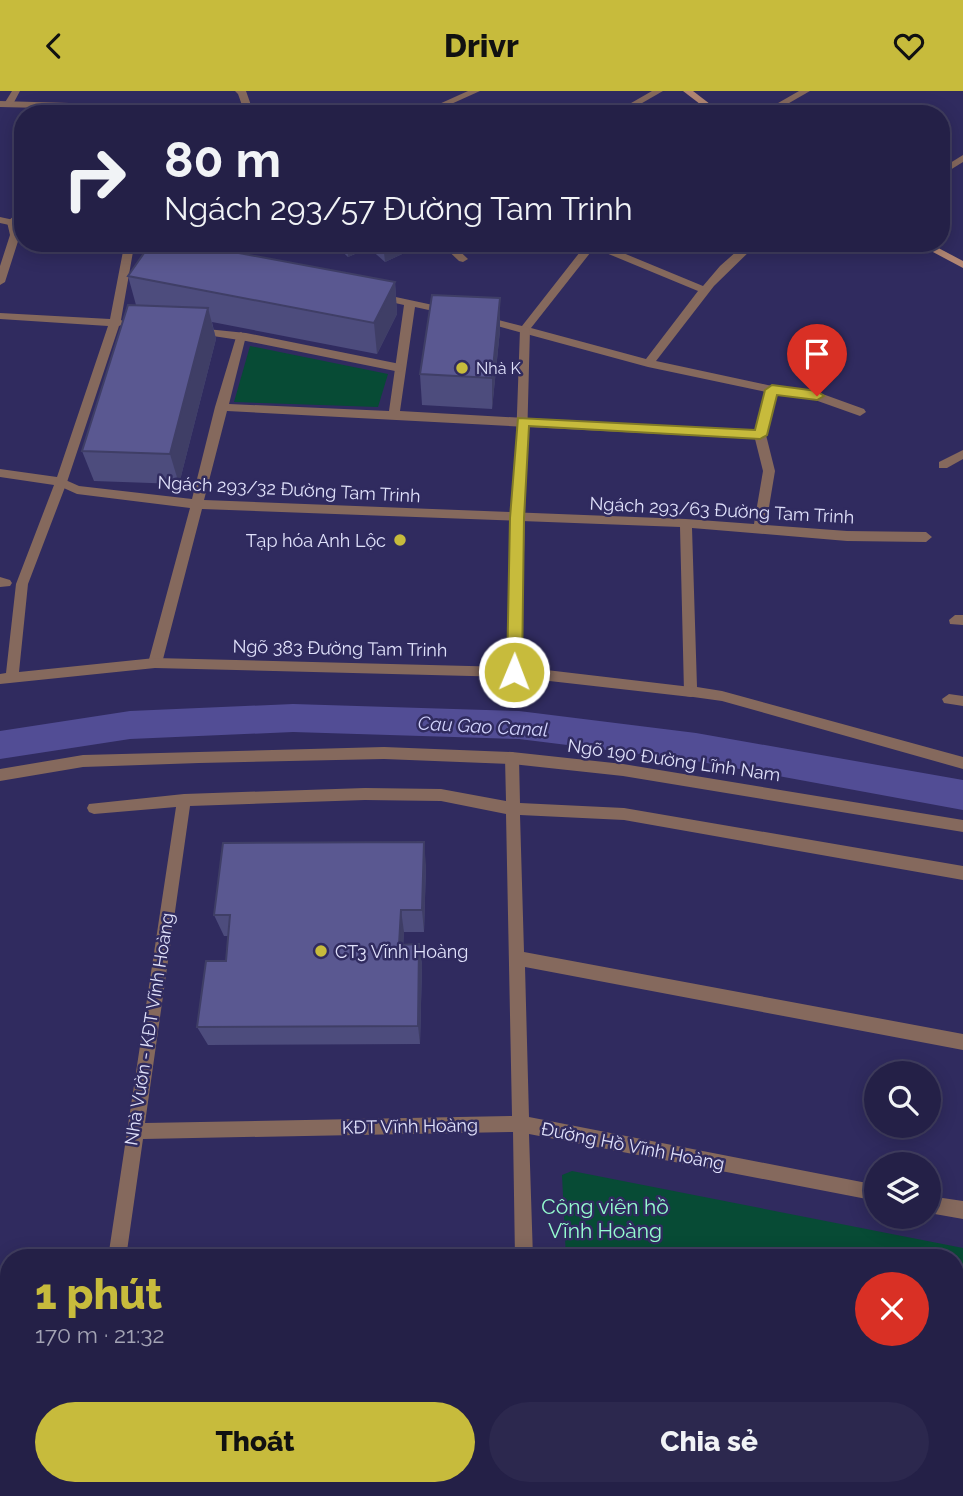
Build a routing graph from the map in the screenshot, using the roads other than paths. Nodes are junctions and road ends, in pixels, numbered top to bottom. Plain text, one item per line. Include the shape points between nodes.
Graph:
1 (16, 91) edge
2 (476, 91) edge
3 (659, 91) edge
4 (687, 91) edge
5 (806, 91) edge
6 (4, 104) edge
7 (443, 105) edge
8 (633, 105) edge
9 (706, 105) edge
10 (780, 105) edge
11 (14, 238) edge
12 (125, 252) edge
13 (161, 252) edge
14 (455, 252) edge
15 (586, 252) edge
16 (611, 252) edge
17 (740, 252) edge
18 (938, 252) edge
19 (183, 257) edge
20 (463, 259) dead end
21 (963, 265) edge
22 (0, 282) edge
23 (706, 291) junction
24 (370, 295) edge
25 (410, 303) junction
26 (461, 314) edge
27 (0, 316) edge
28 (474, 317) edge
29 (121, 323) junction
30 (525, 329) junction
31 (191, 331) edge
32 (241, 336) junction
33 (648, 363) junction
34 (400, 368) junction
35 (772, 390) junction
36 (221, 407) junction
37 (860, 412) dead end
38 (394, 415) junction
39 (523, 421) junction
40 (760, 435) junction
41 (963, 454) edge
42 (943, 465) dead end
43 (0, 473) edge
44 (61, 482) junction
45 (196, 504) junction
46 (517, 518) junction
47 (686, 523) junction
48 (760, 527) junction
49 (926, 537) dead end
50 (155, 663) junction
51 (514, 672) junction
52 (6, 679) edge
53 (691, 692) junction
54 (512, 758) junction
55 (963, 763) edge
56 (0, 775) edge
57 (184, 800) junction
58 (94, 808) dead end
59 (514, 809) junction
60 (963, 826) edge
61 (963, 873) edge
62 (517, 958) junction
63 (963, 1042) edge
64 (521, 1124) junction
65 (134, 1131) junction
66 (864, 1190) edge
67 (941, 1206) edge
68 (963, 1210) edge
69 (118, 1249) edge
70 (524, 1249) edge

1 - 6 street
2 - 7 street
3 - 8 street
4 - 9 main road
5 - 10 street
11 - 22 street
12 - 29 street
13 - 19 street
14 - 20 street
15 - 30 street
16 - 23 street
17 - 23 street
18 - 21 main road
23 - 33 street
24 - 25 street
25 - 26 street
25 - 34 street
27 - 29 street
28 - 30 street
29 - 44 street
30 - 33 street
30 - 39 street
31 - 32 street
32 - 34 street
32 - 36 street
33 - 35 street
34 - 38 street
35 - 37 street via 817,396
35 - 40 street
36 - 38 street
36 - 45 street
38 - 39 street
39 - 40 street
39 - 46 street
40 - 48 street via 769,471
41 - 42 street
43 - 44 street, Ngách 293/32 Đường Tam Trinh
44 - 45 street, Ngách 293/32 Đường Tam Trinh via 77,490
44 - 52 street via 22,584
45 - 46 street, Ngách 293/32 Đường Tam Trinh
45 - 50 street
46 - 47 street, Ngách 293/63 Đường Tam Trinh
46 - 51 street
47 - 48 street, Ngách 293/63 Đường Tam Trinh
47 - 53 street
48 - 49 street, Ngách 293/63 Đường Tam Trinh via 847,536
50 - 51 street, Ngõ 383 Đường Tam Trinh
50 - 52 street, Ngõ 383 Đường Tam Trinh
51 - 53 street, Ngõ 383 Đường Tam Trinh
53 - 55 street, Ngõ 383 Đường Tam Trinh via 722,696
54 - 56 street, Ngõ 190 Đường Lĩnh Nam via 384,753 199,757 83,761
54 - 59 street
54 - 60 street, Ngõ 190 Đường Lĩnh Nam via 623,770
57 - 58 street
57 - 59 street via 441,795
57 - 65 street, Nhà Vườn - KĐT Vĩnh Hoàng
59 - 61 street via 624,814
59 - 62 street
62 - 63 street
62 - 64 street
64 - 65 street, KĐT Vĩnh Hoàng
64 - 66 street, Đường Hồ Vĩnh Hoàng
64 - 70 street, Đường Hồ Vĩnh Hoàng
65 - 69 street, Nhà Vườn - KĐT Vĩnh Hoàng
67 - 68 street

